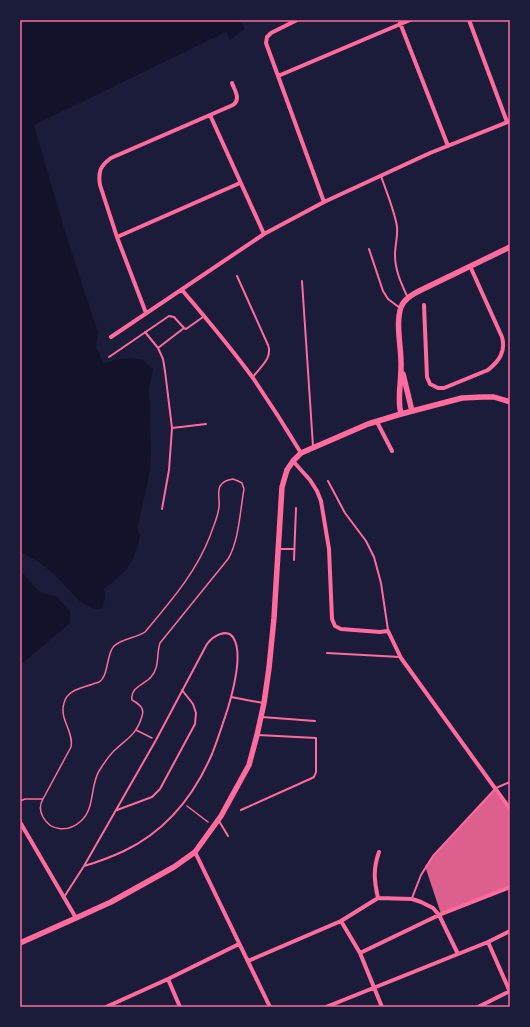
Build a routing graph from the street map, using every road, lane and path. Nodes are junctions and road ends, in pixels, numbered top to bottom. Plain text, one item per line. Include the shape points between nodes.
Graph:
1 (297, 20) edge
2 (410, 20) edge
3 (469, 20) edge
4 (400, 23) junction
5 (278, 76) junction
6 (232, 83) dead end
7 (210, 115) junction
8 (509, 121) edge
9 (448, 146) junction
10 (381, 176) junction
11 (240, 183) junction
12 (324, 202) junction
13 (264, 234) junction
14 (117, 237) junction
15 (510, 247) edge
16 (369, 249) dead end
17 (470, 266) junction
18 (237, 276) dead end
19 (302, 281) dead end
20 (182, 290) junction
21 (408, 298) junction
22 (424, 305) dead end
23 (401, 308) junction
24 (146, 314) junction
25 (204, 316) junction
26 (184, 328) junction
27 (145, 332) junction
28 (111, 337) dead end
29 (158, 348) junction
30 (109, 357) dead end
31 (401, 368) junction
32 (252, 378) junction
33 (510, 402) edge
34 (412, 411) junction
35 (401, 414) junction
36 (377, 422) junction
37 (206, 424) dead end
38 (172, 428) junction
39 (313, 448) junction
40 (392, 451) dead end
41 (302, 453) junction
42 (293, 461) junction
43 (328, 481) dead end
44 (296, 508) dead end
45 (162, 510) dead end
46 (278, 548) junction
47 (294, 549) junction
48 (294, 560) dead end
49 (388, 631) junction
50 (328, 654) dead end
51 (401, 658) junction
52 (182, 690) junction
53 (231, 697) junction
54 (264, 703) junction
55 (261, 717) junction
56 (315, 721) dead end
57 (136, 730) junction
58 (257, 735) junction
59 (156, 740) junction
60 (510, 782) edge
61 (496, 788) junction
62 (43, 799) junction
63 (20, 801) edge
64 (183, 804) junction
65 (510, 809) edge
66 (116, 810) junction
67 (241, 810) dead end
68 (219, 820) junction
69 (20, 822) edge
70 (214, 827) junction
71 (228, 836) dead end
72 (195, 852) junction
73 (379, 852) dead end
74 (84, 866) junction
75 (510, 887) edge
76 (64, 897) junction
77 (378, 898) junction
78 (412, 899) junction
79 (439, 915) junction
80 (76, 918) junction
81 (341, 921) junction
82 (510, 931) edge
83 (488, 942) junction
84 (20, 943) edge
85 (239, 944) junction
86 (360, 953) junction
87 (458, 954) junction
88 (248, 961) junction
89 (168, 979) junction
90 (374, 988) junction
91 (510, 992) edge
92 (106, 1007) edge
93 (180, 1007) edge
94 (270, 1007) edge
95 (326, 1007) edge
96 (382, 1007) edge
97 (478, 1007) edge

1 - 5 street via 267,37 266,43
2 - 4 street
3 - 8 street
4 - 5 street
4 - 9 street
5 - 12 street
6 - 7 street via 236,102 233,106
7 - 11 street
7 - 14 street via 104,162 100,169 100,185
8 - 9 street
9 - 10 street
10 - 12 street
10 - 21 lane via 397,227 397,271
11 - 13 street
11 - 14 street
12 - 13 street
13 - 20 street
14 - 24 street
15 - 17 street
16 - 23 lane via 383,291 388,300
17 - 21 street
17 - 22 street via 502,337 502,354 494,365 488,370 444,388 430,384 427,377
18 - 32 lane via 269,351 267,359
19 - 39 lane
20 - 24 street
20 - 25 street
21 - 23 street
23 - 31 street
24 - 28 street
25 - 26 lane via 188,328
25 - 32 street
26 - 27 lane via 171,316
26 - 29 lane
27 - 29 lane
27 - 30 lane
29 - 38 lane via 163,359
31 - 34 street
31 - 35 street
32 - 41 street
33 - 34 street via 494,397 462,398
34 - 35 street
35 - 36 street
36 - 39 street
36 - 40 street
37 - 38 lane
38 - 45 lane via 170,470
39 - 41 street
41 - 42 street
42 - 46 street via 287,470 282,487
42 - 49 street via 310,480 321,501 329,549 332,619 335,626 341,629
43 - 49 lane via 345,513 366,541 374,557 382,583
44 - 47 lane
46 - 47 lane
46 - 54 street
47 - 48 lane
49 - 51 street
50 - 51 lane
51 - 61 street
52 - 53 lane via 207,644 224,633 234,637 237,645 235,685
52 - 59 lane
52 - 66 lane via 193,704 196,713 195,724 160,789 152,797
53 - 54 lane
53 - 64 lane via 212,753
54 - 55 street
55 - 56 lane
55 - 58 street
57 - 59 path
57 - 62 path via 115,749 98,772 87,814 73,827 64,830 54,828 45,822 40,812
57 - 62 path via 142,708 132,700 133,691 154,674 160,643 232,552 244,489 238,480 227,480 220,486 218,516 205,550 181,588 145,632 114,646 99,682 73,691 66,697 63,714 71,735 71,747
58 - 67 lane via 316,738 316,772 314,777
58 - 68 street via 249,765
59 - 66 lane
60 - 61 lane
61 - 65 street
61 - 78 lane via 433,856 421,875
62 - 63 path
64 - 70 path
64 - 74 lane via 168,822 140,843
66 - 74 lane
68 - 70 street
68 - 71 lane
69 - 76 street
70 - 72 street
72 - 80 street via 155,878
72 - 85 street
73 - 77 street via 374,874
74 - 76 lane
75 - 79 street
76 - 80 street
77 - 78 street
77 - 81 street
78 - 79 street via 432,908
79 - 86 street
79 - 87 street
80 - 84 street
81 - 86 street
81 - 88 street
82 - 83 street
83 - 87 street
83 - 91 street
85 - 88 street
85 - 89 street
86 - 90 street
87 - 90 street
88 - 94 street
89 - 92 street
89 - 93 street
90 - 95 street
90 - 96 street
91 - 97 street

